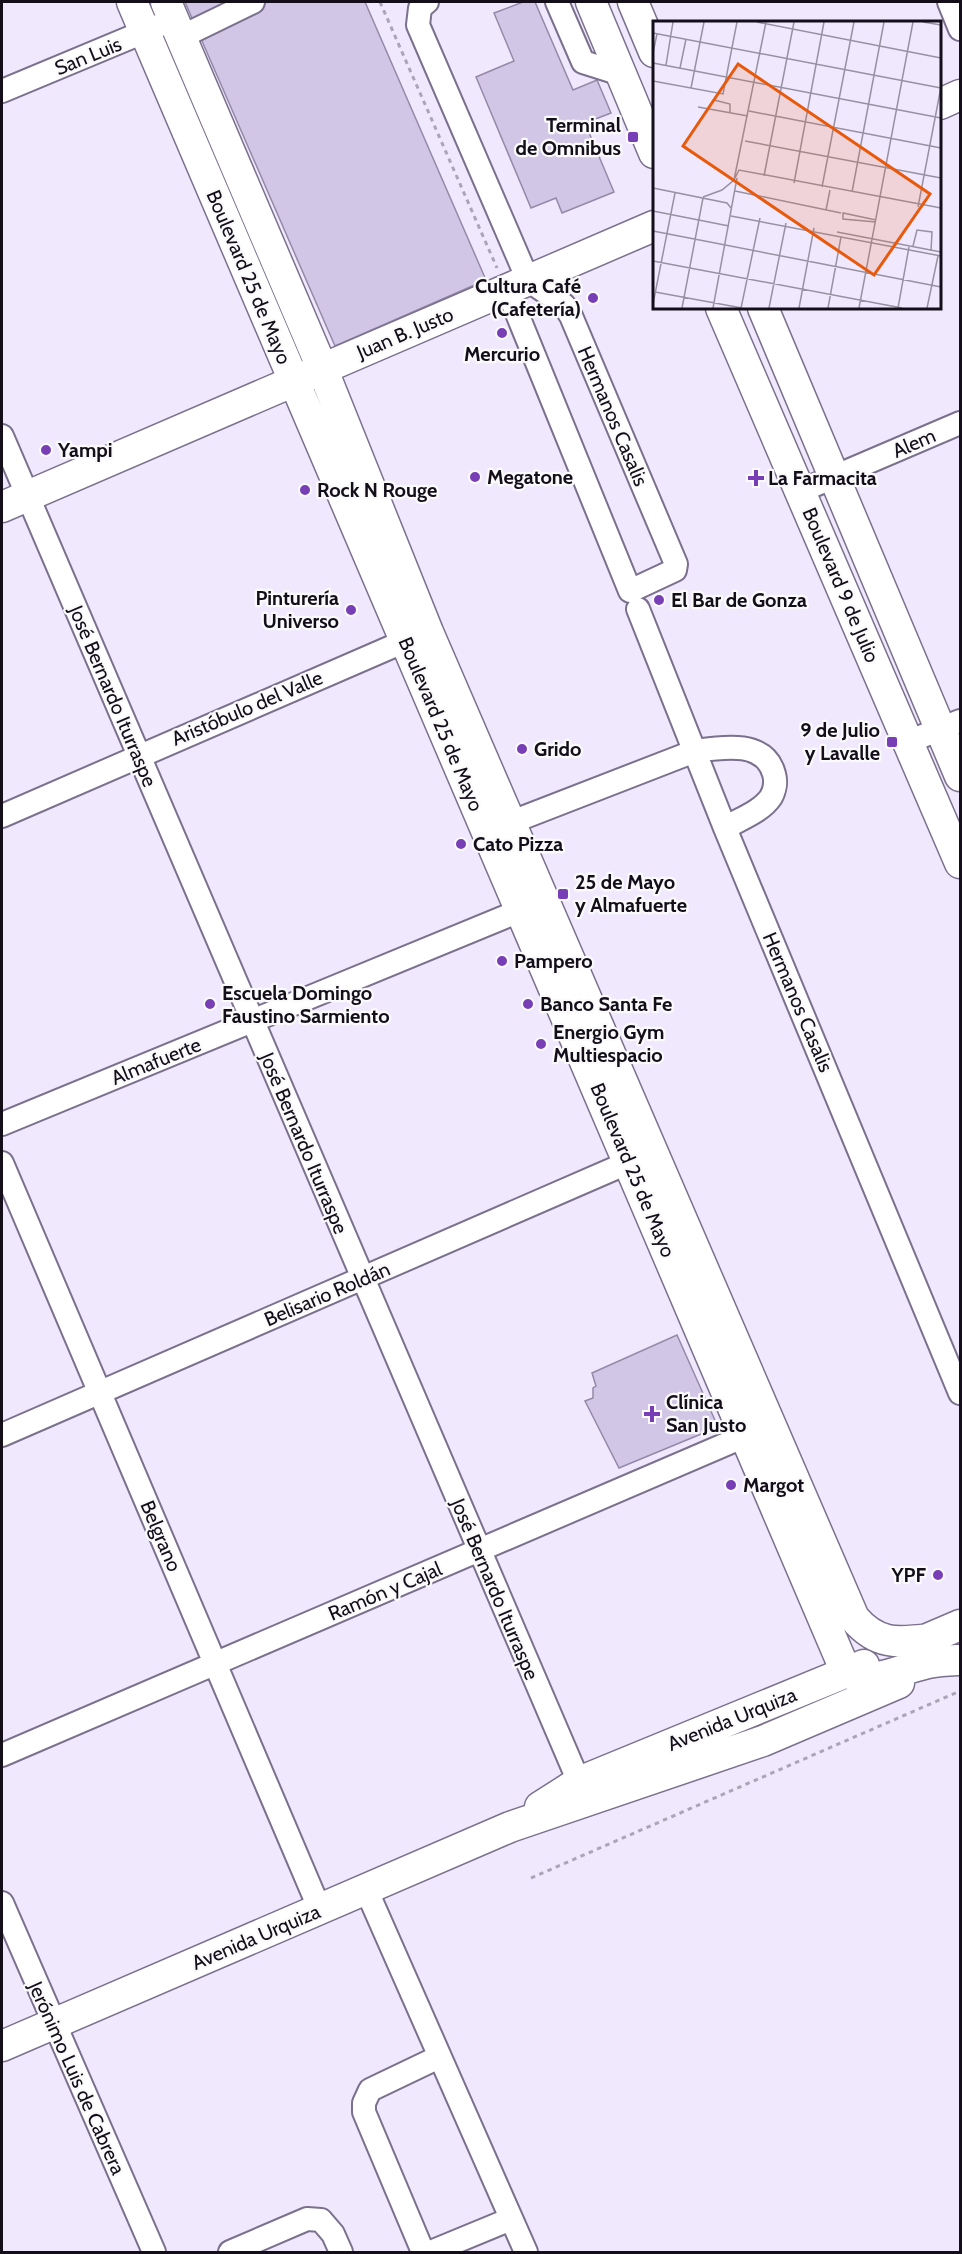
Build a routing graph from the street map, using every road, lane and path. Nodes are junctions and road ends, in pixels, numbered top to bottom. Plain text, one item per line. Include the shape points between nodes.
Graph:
1 (132, 2) edge
2 (253, 2) edge
3 (380, 2) edge
4 (427, 2) edge
5 (557, 2) edge
6 (591, 2) edge
7 (633, 2) edge
8 (949, 2) edge
9 (173, 19) edge
10 (960, 29) edge
11 (146, 32) junction
12 (653, 50) edge
13 (621, 74) junction
14 (2, 91) edge
15 (960, 95) edge
16 (941, 103) edge
17 (653, 151) edge
18 (248, 198) junction
19 (220, 209) junction
20 (653, 226) edge
21 (517, 284) junction
22 (721, 309) edge
23 (763, 309) edge
24 (322, 368) junction
25 (293, 381) junction
26 (960, 423) edge
27 (2, 436) edge
28 (834, 478) junction
29 (801, 491) junction
30 (14, 501) edge
31 (634, 600) junction
32 (417, 636) junction
33 (950, 725) edge
34 (909, 742) junction
35 (695, 751) junction
36 (138, 756) junction
37 (960, 776) edge
38 (2, 816) edge
39 (512, 822) junction
40 (725, 828) junction
41 (960, 863) edge
42 (532, 906) junction
43 (252, 1022) junction
44 (2, 1124) edge
45 (641, 1158) junction
46 (2, 1163) edge
47 (362, 1279) junction
48 (99, 1392) junction
49 (960, 1393) edge
50 (758, 1431) junction
51 (2, 1435) edge
52 (478, 1551) junction
53 (960, 1625) edge
54 (929, 1639) junction
55 (959, 1659) edge
56 (216, 1664) junction
57 (846, 1672) junction
58 (960, 1691) edge
59 (2, 1755) edge
60 (579, 1782) junction
61 (510, 1827) junction
62 (531, 1878) dead end
63 (366, 1889) junction
64 (2, 1903) edge
65 (320, 1910) junction
66 (52, 2024) junction
67 (2, 2046) edge
68 (439, 2057) junction
69 (511, 2219) junction
70 (154, 2253) edge
71 (230, 2253) edge
72 (341, 2253) edge
73 (423, 2253) edge
74 (431, 2253) edge
75 (526, 2253) edge

1 - 11 main road, Boulevard 25 de Mayo
2 - 9 street, San Luis
3 - 21 path
4 - 21 street via 420,8 418,25
5 - 13 street via 583,62
6 - 13 main road
7 - 12 main road
8 - 10 street
9 - 11 street, San Luis
9 - 18 main road, Boulevard 25 de Mayo
11 - 14 street, San Luis
11 - 19 main road, Boulevard 25 de Mayo
13 - 17 main road
15 - 16 main road
18 - 19 street, Boulevard 25 de Mayo
18 - 24 main road, Boulevard 25 de Mayo
19 - 25 main road, Boulevard 25 de Mayo
20 - 21 main road, Juan B. Justo
21 - 24 main road, Juan B. Justo
21 - 31 street, Hermanos Casalis
21 - 31 street, Hermanos Casalis via 564,305 571,316 676,564 675,570
22 - 29 main road, Boulevard 9 de Julio
23 - 28 main road, Boulevard 9 de Julio
24 - 25 main road, Juan B. Justo
24 - 32 main road, Boulevard 25 de Mayo
25 - 30 main road, Juan B. Justo
25 - 32 main road, Boulevard 25 de Mayo
26 - 28 street, Alem
27 - 30 street, José Bernardo Iturraspe
28 - 29 street, Alem
28 - 33 main road, Boulevard 9 de Julio
29 - 34 main road, Boulevard 9 de Julio
30 - 36 street, José Bernardo Iturraspe
31 - 35 street, Hermanos Casalis
32 - 36 street, Aristóbulo del Valle
32 - 39 main road, Boulevard 25 de Mayo
32 - 42 main road, Boulevard 25 de Mayo
33 - 34 street
33 - 37 main road, Boulevard 9 de Julio
34 - 41 main road, Boulevard 9 de Julio
35 - 39 street
35 - 40 street, Hermanos Casalis
35 - 40 street via 759,751 771,763 776,781 772,796
36 - 38 street, Aristóbulo del Valle
36 - 43 street, José Bernardo Iturraspe
39 - 42 main road, Boulevard 25 de Mayo
40 - 49 street, Hermanos Casalis
42 - 43 street, Almafuerte
42 - 45 main road, Boulevard 25 de Mayo
43 - 44 street, Almafuerte
43 - 47 street, José Bernardo Iturraspe
45 - 47 street, Belisario Roldán
45 - 50 main road, Boulevard 25 de Mayo
46 - 48 street, Belgrano
47 - 48 street, Belisario Roldán
47 - 52 street, José Bernardo Iturraspe
48 - 51 street, Belisario Roldán
48 - 56 street, Belgrano
50 - 52 street, Ramón y Cajal
50 - 54 main road, Boulevard 25 de Mayo via 863,1629 890,1642
50 - 57 main road, Boulevard 25 de Mayo
52 - 56 street, Ramón y Cajal
52 - 60 street, José Bernardo Iturraspe
53 - 54 main road, Avenida Urquiza
54 - 57 main road, Avenida Urquiza
55 - 57 main road via 923,1664 874,1679
55 - 61 main road, Avenida Urquiza via 779,1735
56 - 59 street, Ramón y Cajal
56 - 65 street, Belgrano
57 - 60 main road, Avenida Urquiza
58 - 62 path
60 - 61 main road, Avenida Urquiza
61 - 63 main road, Avenida Urquiza
63 - 65 main road, Avenida Urquiza
63 - 68 street
64 - 66 street, Jerónimo Luis de Cabrera
65 - 66 main road, Avenida Urquiza
66 - 67 main road, Avenida Urquiza
66 - 70 street, Jerónimo Luis de Cabrera
68 - 69 street
68 - 73 street via 370,2090 364,2103 364,2112
69 - 74 street
69 - 75 street
71 - 72 street via 307,2219 321,2220 333,2234

